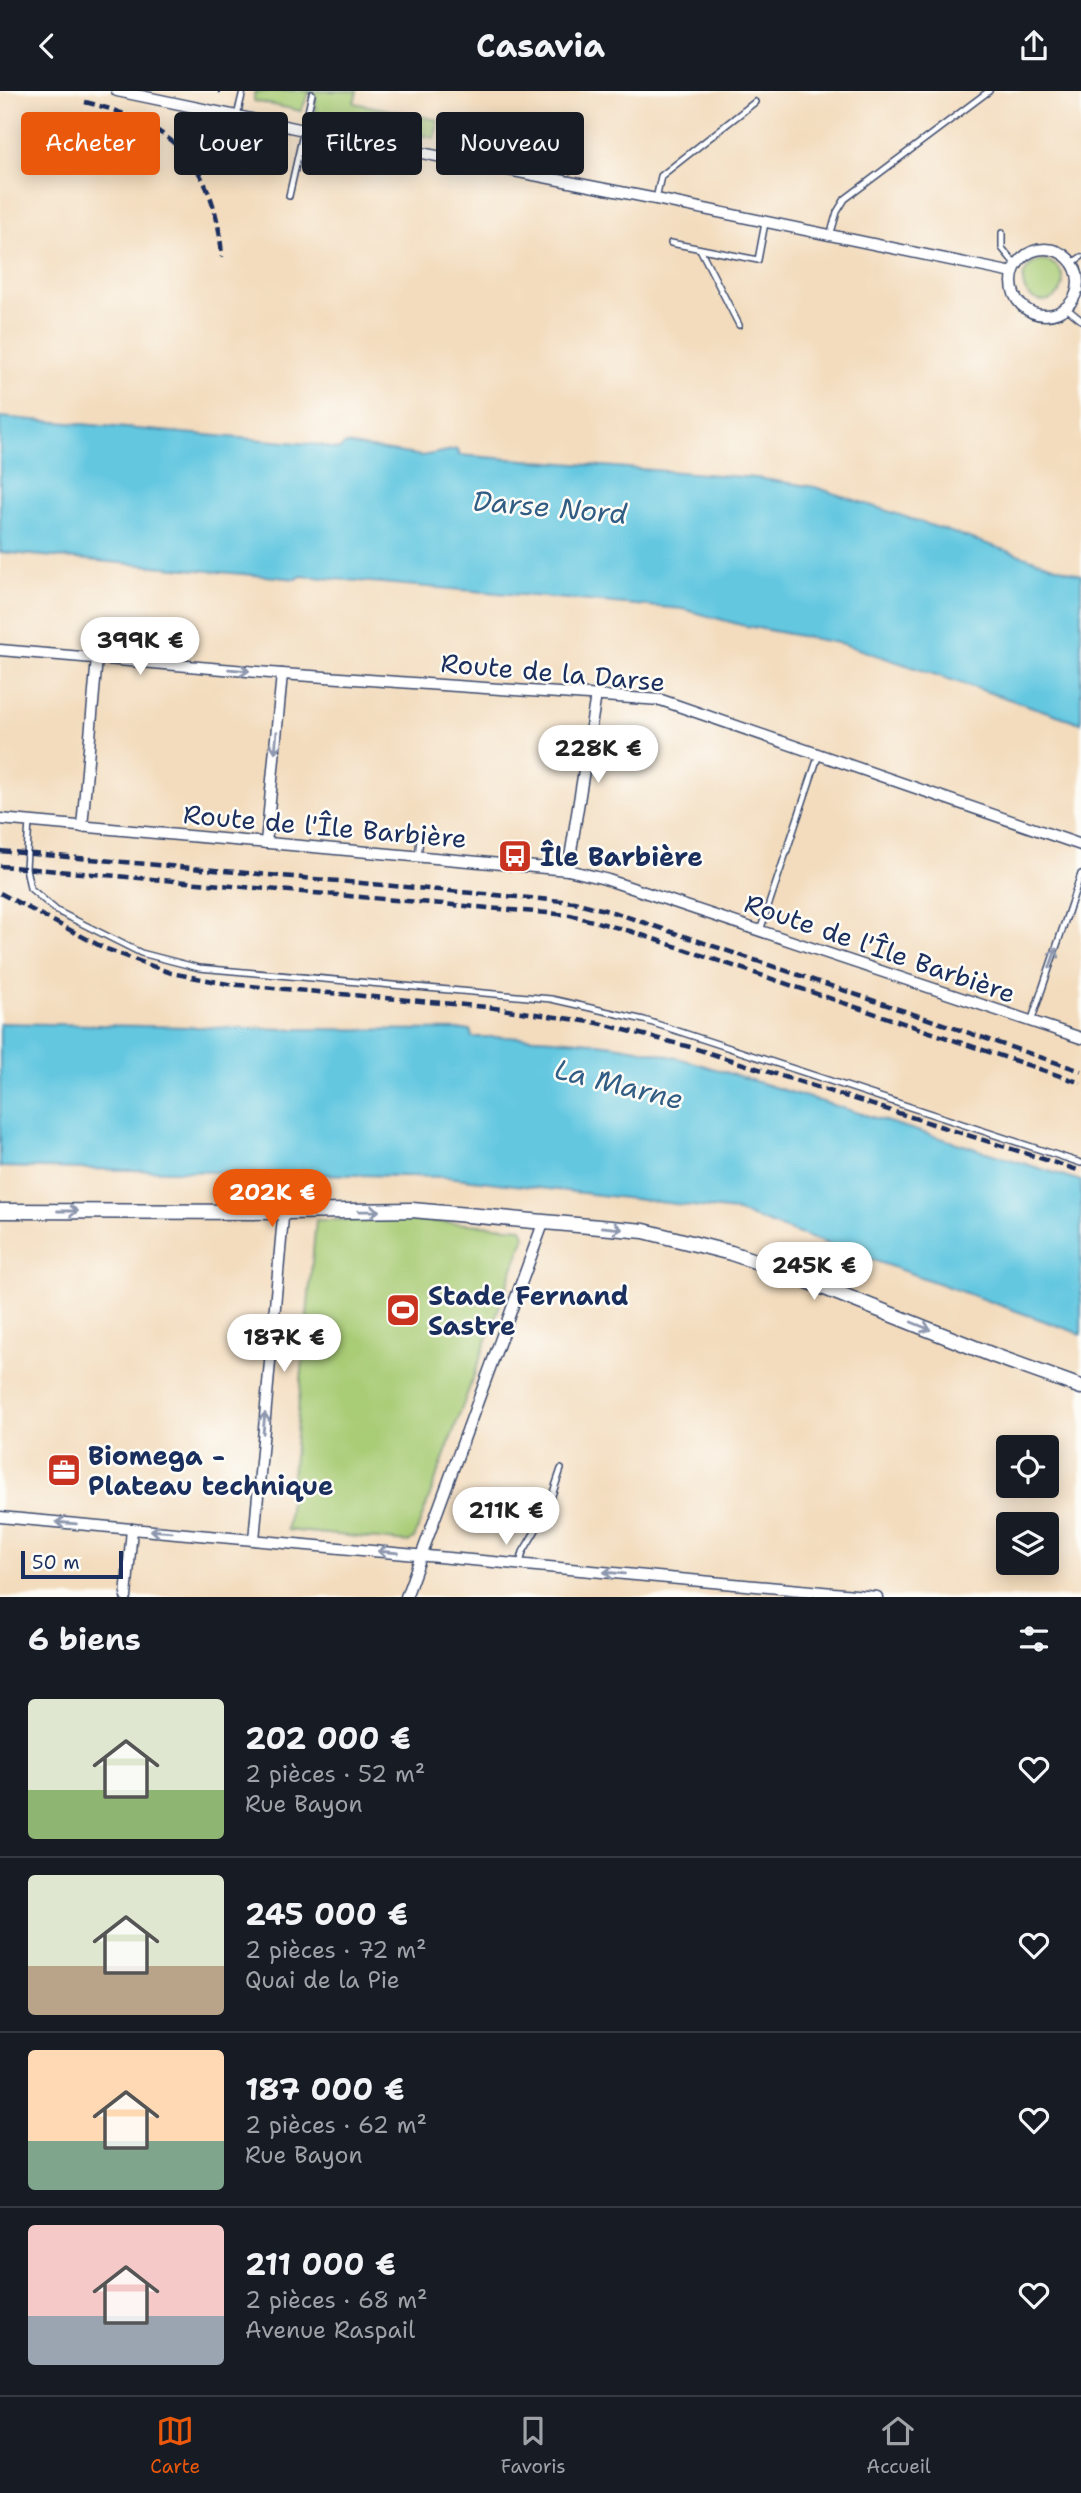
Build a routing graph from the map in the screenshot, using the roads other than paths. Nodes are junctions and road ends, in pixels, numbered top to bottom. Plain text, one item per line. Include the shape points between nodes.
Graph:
1 (117, 91) edge
2 (243, 91) edge
3 (989, 91) edge
4 (312, 94) dead end
5 (754, 102) dead end
6 (222, 112) edge
7 (238, 112) edge
8 (308, 112) edge
9 (302, 139) edge
10 (422, 153) edge
11 (289, 195) dead end
12 (656, 199) junction
13 (765, 223) junction
14 (1002, 233) dead end
15 (830, 236) junction
16 (671, 243) dead end
17 (700, 249) junction
18 (1077, 260) edge
19 (1014, 269) junction
20 (1079, 290) edge
21 (1065, 307) junction
22 (1081, 320) edge
23 (738, 325) dead end
24 (0, 650) edge
25 (97, 658) junction
26 (282, 674) junction
27 (596, 695) junction
28 (819, 754) junction
29 (0, 819) edge
30 (29, 822) junction
31 (82, 827) junction
32 (420, 839) dead end
33 (266, 843) junction
34 (1081, 845) edge
35 (418, 857) junction
36 (568, 870) junction
37 (1081, 874) edge
38 (760, 931) junction
39 (1031, 1022) junction
40 (1081, 1038) edge
41 (1081, 1163) edge
42 (283, 1209) junction
43 (0, 1212) edge
44 (544, 1221) junction
45 (1081, 1387) edge
46 (561, 1468) dead end
47 (0, 1517) edge
48 (132, 1529) junction
49 (254, 1540) junction
50 (421, 1555) junction
51 (520, 1564) junction
52 (781, 1593) edge
53 (126, 1597) edge
54 (406, 1597) edge
55 (877, 1597) edge

1 - 6 street
2 - 7 lane
3 - 15 lane via 845,199
4 - 8 lane
5 - 12 lane via 661,176
9 - 11 lane
10 - 12 street
12 - 13 street
13 - 15 street
13 - 17 lane via 758,260
14 - 19 lane via 1002,248
15 - 19 street
16 - 17 lane
17 - 23 lane
18 - 19 street via 1044,249 1023,256
18 - 20 street
19 - 21 street via 1014,293 1027,309 1046,314
20 - 21 street
21 - 22 lane
24 - 25 street, Route de la Darse
25 -> 26 street, Route de la Darse
25 - 31 street
26 - 27 street, Route de la Darse
26 -> 33 street
27 - 28 street, Route de la Darse via 661,700
27 - 36 street
28 - 34 street, Route de la Darse
28 - 38 lane
29 - 30 street, Route de l'Île Barbière
30 - 31 street, Route de l'Île Barbière
30 - 41 lane via 26,868 30,888 57,911 141,953 199,968 551,999 643,1020
31 - 33 street, Route de l'Île Barbière
32 - 35 lane
33 - 35 street, Route de l'Île Barbière
35 - 36 street, Route de l'Île Barbière
36 - 38 street, Route de l'Île Barbière
39 -> 37 lane
38 - 39 street, Route de l'Île Barbière
39 - 40 street, Route de l'Île Barbière
43 -> 42 street
42 -> 44 street via 412,1210
49 -> 42 street
44 -> 45 street via 644,1231 732,1253
44 - 50 street
46 - 51 lane via 546,1513
48 -> 47 street
49 -> 48 street
48 - 53 street
50 -> 49 street
50 - 51 street
50 - 54 street
52 -> 51 street
52 - 55 street

